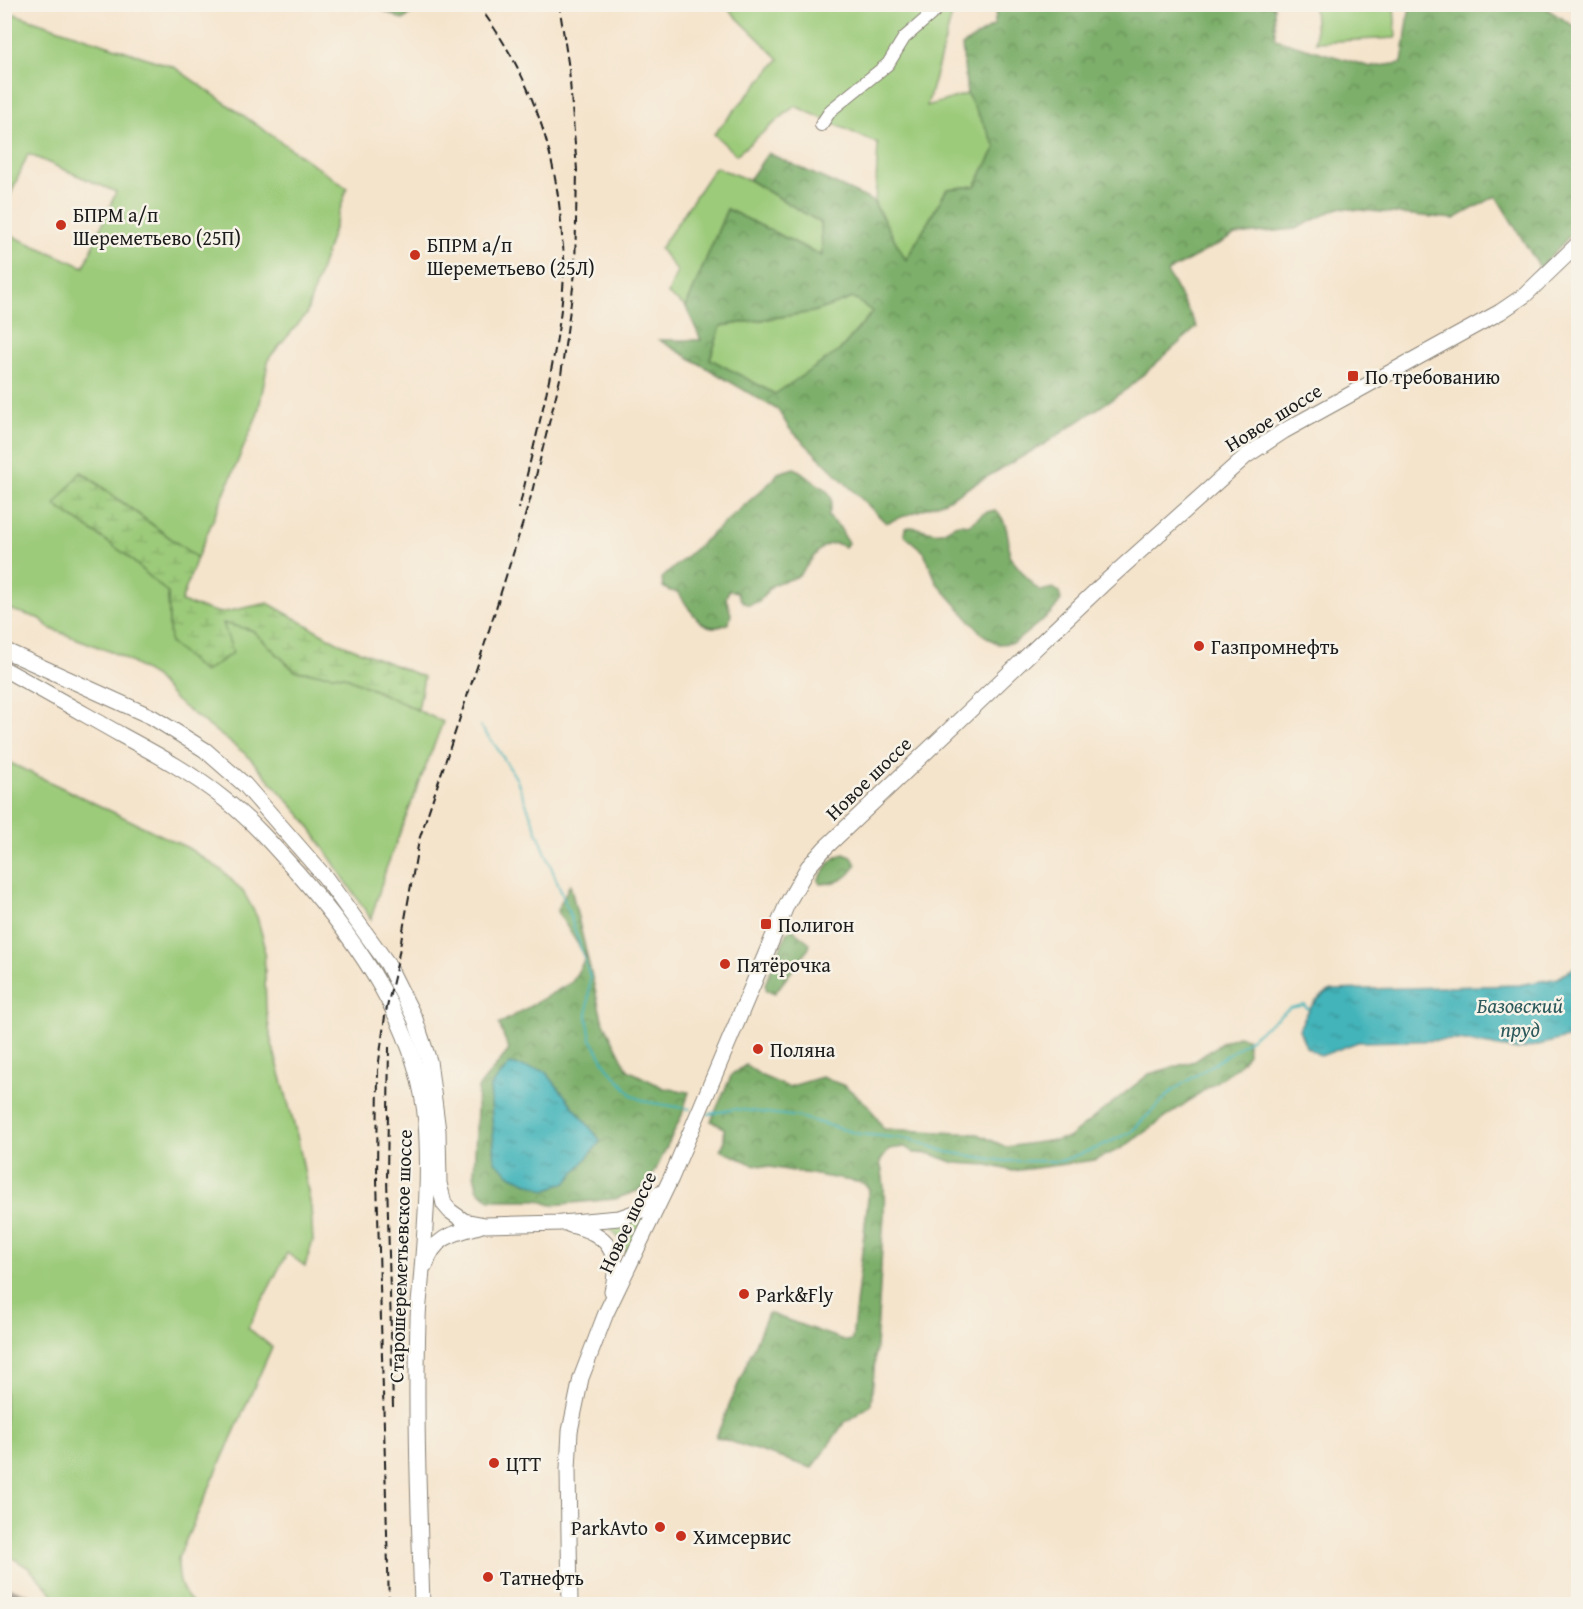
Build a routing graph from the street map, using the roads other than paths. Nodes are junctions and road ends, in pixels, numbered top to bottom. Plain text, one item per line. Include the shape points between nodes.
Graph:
1 (943, 4) edge
2 (1574, 4) edge
3 (1578, 7) edge
4 (821, 125) dead end
5 (1578, 244) edge
6 (4, 650) edge
7 (4, 669) edge
8 (670, 1178) junction
9 (561, 1223) junction
10 (485, 1225) junction
11 (421, 1284) junction
12 (606, 1313) junction
13 (422, 1605) edge
14 (570, 1605) edge

1 - 4 street via 904,38 888,64 831,110
2 - 3 street
5 - 8 main road, Новое шоссе via 1532,289 1500,312 1284,430 1245,456 1102,585 825,848 808,867 787,904
6 - 10 main road, Старошереметьевское шоссе via 152,717 205,750 245,785 325,877 387,963 415,1019 429,1061 444,1204 464,1221
7 - 11 main road, Старошереметьевское шоссе via 171,762 246,817 325,906 382,987 411,1053 426,1122 427,1188
8 - 9 main road via 653,1202 629,1216
8 - 12 main road, Новое шоссе
9 - 10 main road
9 - 12 main road via 602,1238 615,1256 616,1269
10 - 11 main road via 438,1242 431,1250
11 - 13 main road, Старошереметьевское шоссе via 416,1376
12 - 14 main road, Новое шоссе via 581,1378 570,1431

